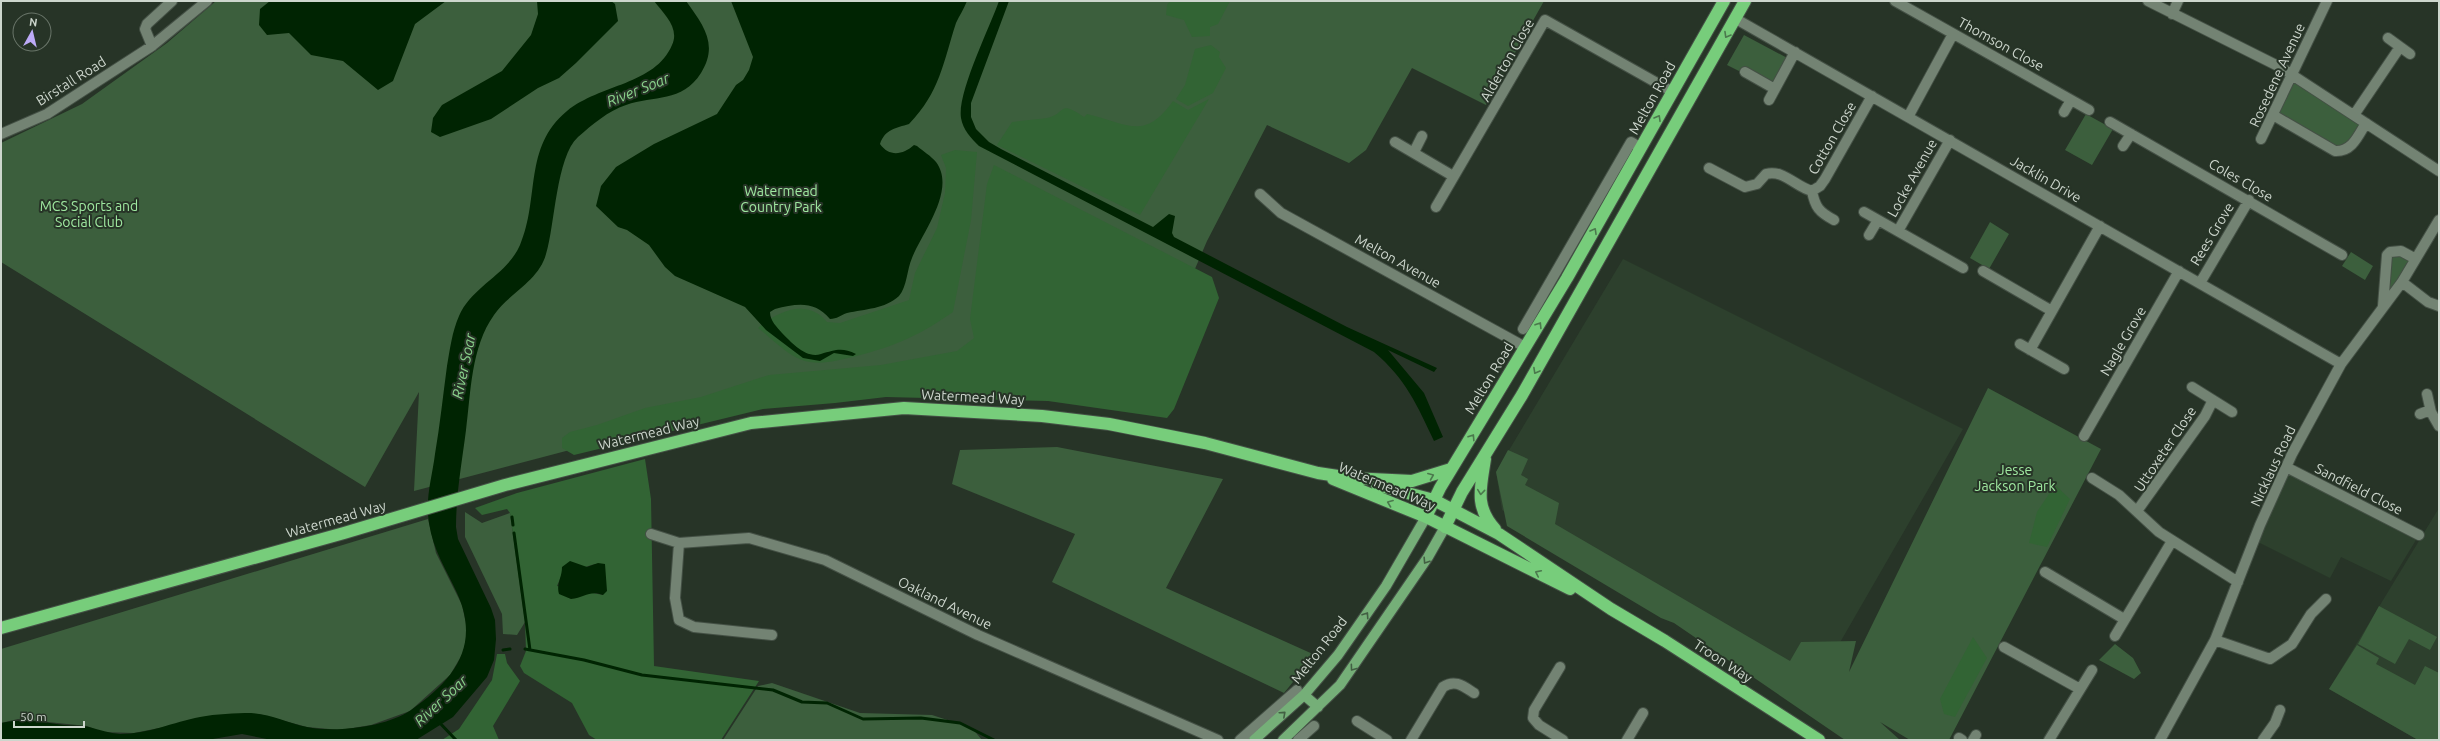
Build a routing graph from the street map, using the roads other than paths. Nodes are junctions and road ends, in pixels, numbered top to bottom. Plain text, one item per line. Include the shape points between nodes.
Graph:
1 (172, 1) edge
2 (207, 1) edge
3 (1733, 1) edge
4 (1745, 1) edge
5 (1895, 1) edge
6 (2148, 1) edge
7 (2178, 1) edge
8 (2327, 1) edge
9 (1722, 5) edge
10 (2172, 14) junction
11 (1736, 20) junction
12 (1953, 34) junction
13 (2388, 38) dead end
14 (152, 46) junction
15 (2400, 47) junction
16 (1795, 52) junction
17 (2410, 54) dead end
18 (1745, 72) dead end
19 (2293, 74) junction
20 (1775, 89) junction
21 (1673, 92) junction
22 (1872, 96) junction
23 (1769, 100) dead end
24 (2071, 100) junction
25 (2089, 110) dead end
26 (2064, 112) dead end
27 (2273, 115) junction
28 (2354, 115) junction
29 (1908, 117) junction
30 (2110, 122) dead end
31 (2366, 123) junction
32 (1, 134) edge
33 (2131, 134) junction
34 (1422, 136) dead end
35 (2261, 139) dead end
36 (1950, 140) junction
37 (1395, 142) dead end
38 (2123, 146) dead end
39 (1414, 152) junction
40 (1709, 168) dead end
41 (2439, 170) edge
42 (1649, 173) junction
43 (1453, 176) junction
44 (1610, 191) junction
45 (1812, 191) junction
46 (1260, 194) dead end
47 (2249, 200) junction
48 (1436, 207) dead end
49 (1605, 210) junction
50 (1864, 212) dead end
51 (1834, 220) dead end
52 (1878, 220) junction
53 (2439, 220) edge
54 (2100, 226) junction
55 (1898, 231) junction
56 (1869, 235) dead end
57 (2336, 256) dead end
58 (2414, 258) junction
59 (1574, 265) junction
60 (1964, 268) dead end
61 (1983, 271) dead end
62 (2179, 272) junction
63 (1585, 277) junction
64 (1994, 277) junction
65 (2402, 282) junction
66 (2200, 283) junction
67 (1989, 286) dead end
68 (2383, 306) junction
69 (2439, 306) edge
70 (1543, 307) junction
71 (2052, 311) junction
72 (1523, 329) dead end
73 (2020, 344) dead end
74 (1525, 347) junction
75 (2030, 350) junction
76 (2341, 364) junction
77 (2064, 368) dead end
78 (2192, 387) dead end
79 (2427, 394) dead end
80 (2213, 400) junction
81 (2430, 410) junction
82 (2232, 412) dead end
83 (2420, 414) dead end
84 (2439, 426) edge
85 (2084, 436) dead end
86 (1486, 453) junction
87 (2286, 467) junction
88 (1451, 469) junction
89 (1318, 473) junction
90 (1351, 478) junction
91 (2092, 478) dead end
92 (1434, 500) junction
93 (1453, 509) junction
94 (2137, 512) junction
95 (1426, 517) junction
96 (1445, 527) junction
97 (651, 534) dead end
98 (1499, 534) junction
99 (2419, 535) dead end
100 (2172, 541) junction
101 (679, 543) junction
102 (2045, 572) dead end
103 (2238, 582) junction
104 (2326, 599) dead end
105 (1611, 609) junction
106 (2124, 619) junction
107 (1, 628) edge
108 (772, 635) dead end
109 (2115, 636) dead end
110 (2214, 640) junction
111 (2004, 647) dead end
112 (1560, 667) dead end
113 (2092, 670) dead end
114 (2080, 689) junction
115 (1300, 693) junction
116 (1474, 693) dead end
117 (1318, 708) junction
118 (2280, 710) dead end
119 (1643, 713) dead end
120 (1357, 721) dead end
121 (1314, 726) dead end
122 (1372, 736) edge
123 (1218, 740) edge
124 (1240, 740) edge
125 (1254, 740) edge
126 (1283, 740) edge
127 (1298, 740) edge
128 (1387, 740) edge
129 (1411, 740) edge
130 (1563, 740) edge
131 (1627, 740) edge
132 (1819, 740) edge
133 (2049, 740) edge
134 (2161, 740) edge
135 (2263, 740) edge

1 - 14 street via 147,24 145,29
2 - 14 street, Birstall Road
3 - 9 highway, Melton Road
4 - 11 highway
5 - 12 street, Thomson Close
6 - 10 street
7 - 10 street
8 - 19 street, Rosedene Avenue
9 - 21 highway, Melton Road
10 - 19 street
11 - 16 street, Jacklin Drive
11 -> 42 highway
12 - 24 street, Thomson Close
12 - 29 street
13 - 15 street
14 - 32 street, Birstall Road via 47,114
15 - 17 street
15 - 28 street
16 - 20 street
16 - 22 street, Jacklin Drive
18 - 20 street
19 - 27 street, Rosedene Avenue
19 - 28 street
20 - 23 street
21 - 43 street, Alderton Close via 1544,20
44 -> 21 highway, Melton Road via 1641,148
22 - 29 street, Jacklin Drive
22 - 45 street, Cotton Close via 1825,179
24 - 25 street, Thomson Close
24 - 26 street
27 - 31 street via 2335,151 2346,150 2351,146
27 - 35 street, Rosedene Avenue
28 - 31 street
29 - 36 street, Jacklin Drive
30 - 33 street, Coles Close
31 - 41 street
33 - 38 street
33 - 47 street, Coles Close
34 - 39 street
36 - 54 street, Jacklin Drive
36 - 55 street, Locke Avenue
37 - 39 street
39 - 43 street
40 - 45 street, Cotton Close via 1721,169 1738,185 1751,188 1766,174 1779,173
42 - 49 highway via 1641,176 1618,211 1610,214
42 - 63 highway
43 - 48 street, Alderton Close
44 - 49 highway, Melton Road
44 - 70 street
45 - 51 street, Cotton Close via 1814,205 1821,213
46 - 74 street, Melton Avenue via 1282,213
47 - 57 street, Coles Close
47 - 66 street, Rees Grove
59 -> 49 highway, Melton Road
50 - 52 street, Locke Avenue
52 - 55 street, Locke Avenue
52 - 56 street, Locke Avenue
53 - 58 street, Nicklaus Road
54 - 62 street, Jacklin Drive
54 - 71 street
55 - 60 street, Locke Avenue via 1954,258
58 - 65 street, Nicklaus Road
58 - 68 street via 2401,251 2390,252 2387,255
59 - 63 highway
59 - 70 highway, Melton Road
61 - 64 street
62 - 66 street, Jacklin Drive
62 - 85 street, Nagle Grove via 2095,428
63 - 70 highway via 1574,281
63 -> 86 highway via 1522,395
64 - 67 street
64 - 71 street
65 - 68 street, Nicklaus Road
65 - 69 street via 2428,302
66 - 76 street, Jacklin Drive
68 - 76 street, Nicklaus Road
70 - 72 street
74 -> 70 highway, Melton Road
71 - 75 street
73 - 75 street
88 -> 74 highway, Melton Road
75 - 77 street
76 - 87 street, Nicklaus Road
78 - 80 street, Uttoxeter Close
79 - 81 street
80 - 82 street, Uttoxeter Close
80 - 94 street, Uttoxeter Close via 2205,416
81 - 83 street
81 - 84 street
86 - 93 highway
86 -> 98 highway via 1481,508 1486,519
87 - 99 street, Sandfield Close
87 - 103 street, Nicklaus Road
90 -> 88 highway, Watermead Way via 1412,481
88 - 92 highway, Melton Road
89 - 90 highway, Watermead Way
95 -> 89 highway, Watermead Way
89 - 107 highway, Watermead Way via 1205,443 1109,424 1042,416 904,408 750,423 505,485 344,533
90 - 92 highway, Watermead Way
91 - 94 street
92 - 93 highway, Watermead Way
92 - 95 highway, Melton Road
93 - 96 highway
93 - 98 highway, Troon Way
94 - 100 street
95 - 96 highway, Watermead Way
115 -> 95 main road, Melton Road via 1351,636 1390,579
105 -> 96 highway, Troon Way
96 -> 117 main road via 1367,649 1340,685
97 - 101 street, Oakland Avenue
98 - 105 highway, Troon Way
100 - 103 street
100 - 106 street
101 - 108 street via 675,598 679,620 694,627
101 - 123 street, Oakland Avenue via 749,538 825,560 978,636
102 - 106 street via 2059,576
103 - 110 street, Nicklaus Road
104 - 110 street via 2311,614 2292,644 2270,659
105 - 132 highway, Troon Way
106 - 109 street
110 - 134 street, Nicklaus Road
111 - 114 street
112 - 130 street via 1534,710 1533,718
113 - 114 street
114 - 133 street
115 - 117 main road
115 - 124 street
125 -> 115 main road, Melton Road
116 - 129 street via 1456,682 1444,687
117 - 126 main road
118 - 135 street via 2275,723
119 - 131 street
120 - 122 street
121 - 127 street
122 - 128 street

